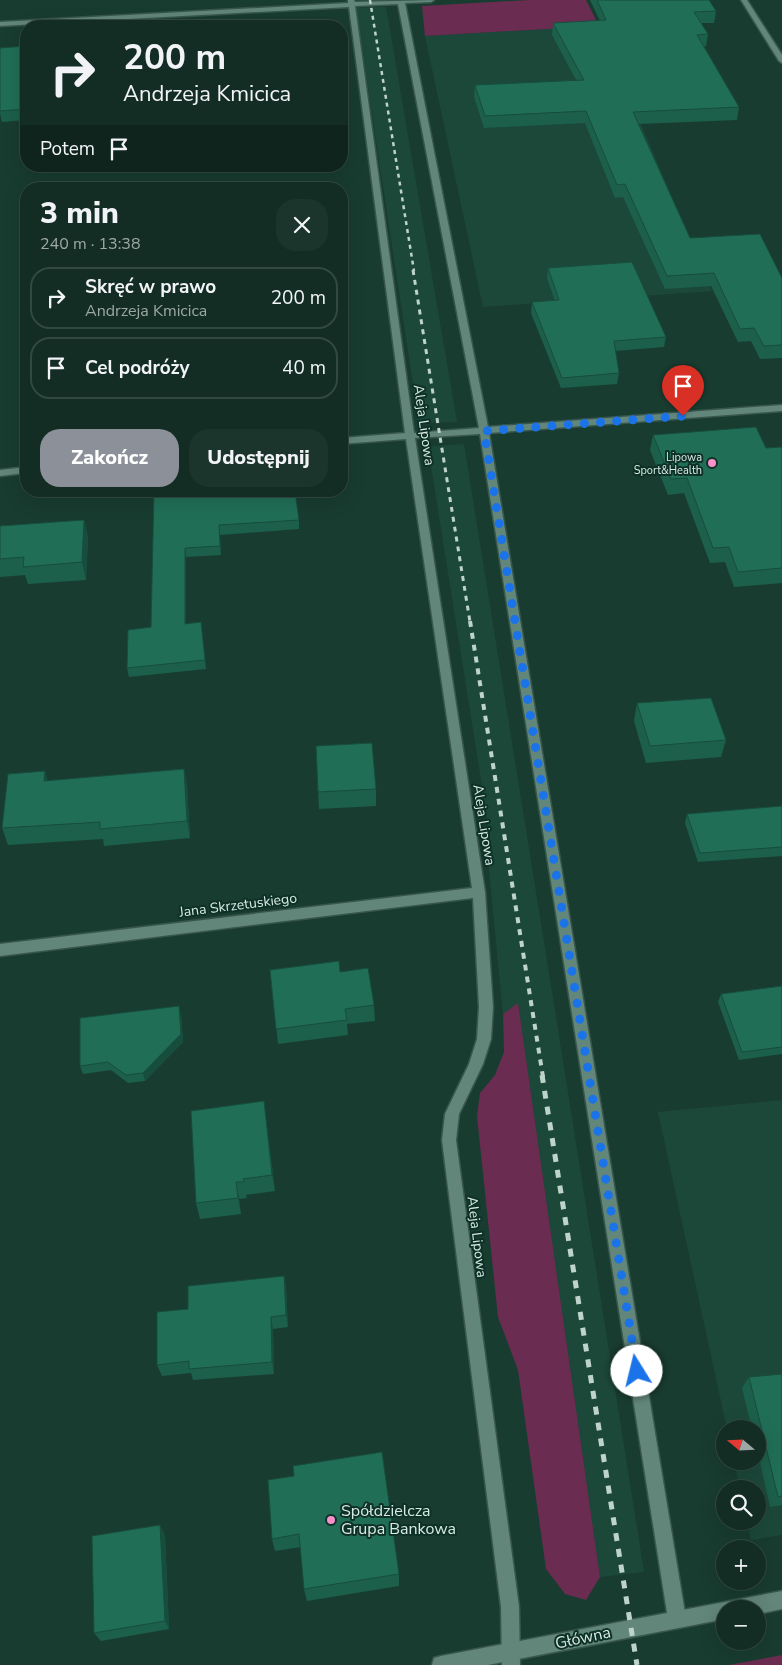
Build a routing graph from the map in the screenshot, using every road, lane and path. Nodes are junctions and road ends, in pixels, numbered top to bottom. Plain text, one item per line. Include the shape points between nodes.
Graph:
1 (431, 0) edge
2 (744, 0) edge
3 (401, 1) edge
4 (351, 2) edge
5 (64, 20) edge
6 (20, 23) edge
7 (0, 24) edge
8 (782, 61) edge
9 (782, 408) edge
10 (484, 431) junction
11 (410, 435) junction
12 (348, 440) edge
13 (20, 471) edge
14 (0, 473) edge
15 (479, 892) junction
16 (0, 950) edge
17 (782, 1600) edge
18 (766, 1603) edge
19 (716, 1612) edge
20 (677, 1619) junction
21 (511, 1658) edge
22 (441, 1665) edge

1 - 3 street
2 - 8 street
3 - 4 street
3 - 10 street
4 - 5 street
4 - 11 street, Aleja Lipowa
6 - 7 street
9 - 10 street
10 - 11 street
10 - 20 street
11 - 12 street
11 - 15 street, Aleja Lipowa
13 - 14 street
15 - 16 street, Jana Skrzetuskiego
15 - 21 street, Aleja Lipowa via 486,1006 484,1039 452,1114 449,1140 510,1607
17 - 18 street
19 - 20 street, Główna
20 - 21 street, Główna
21 - 22 street, Główna

